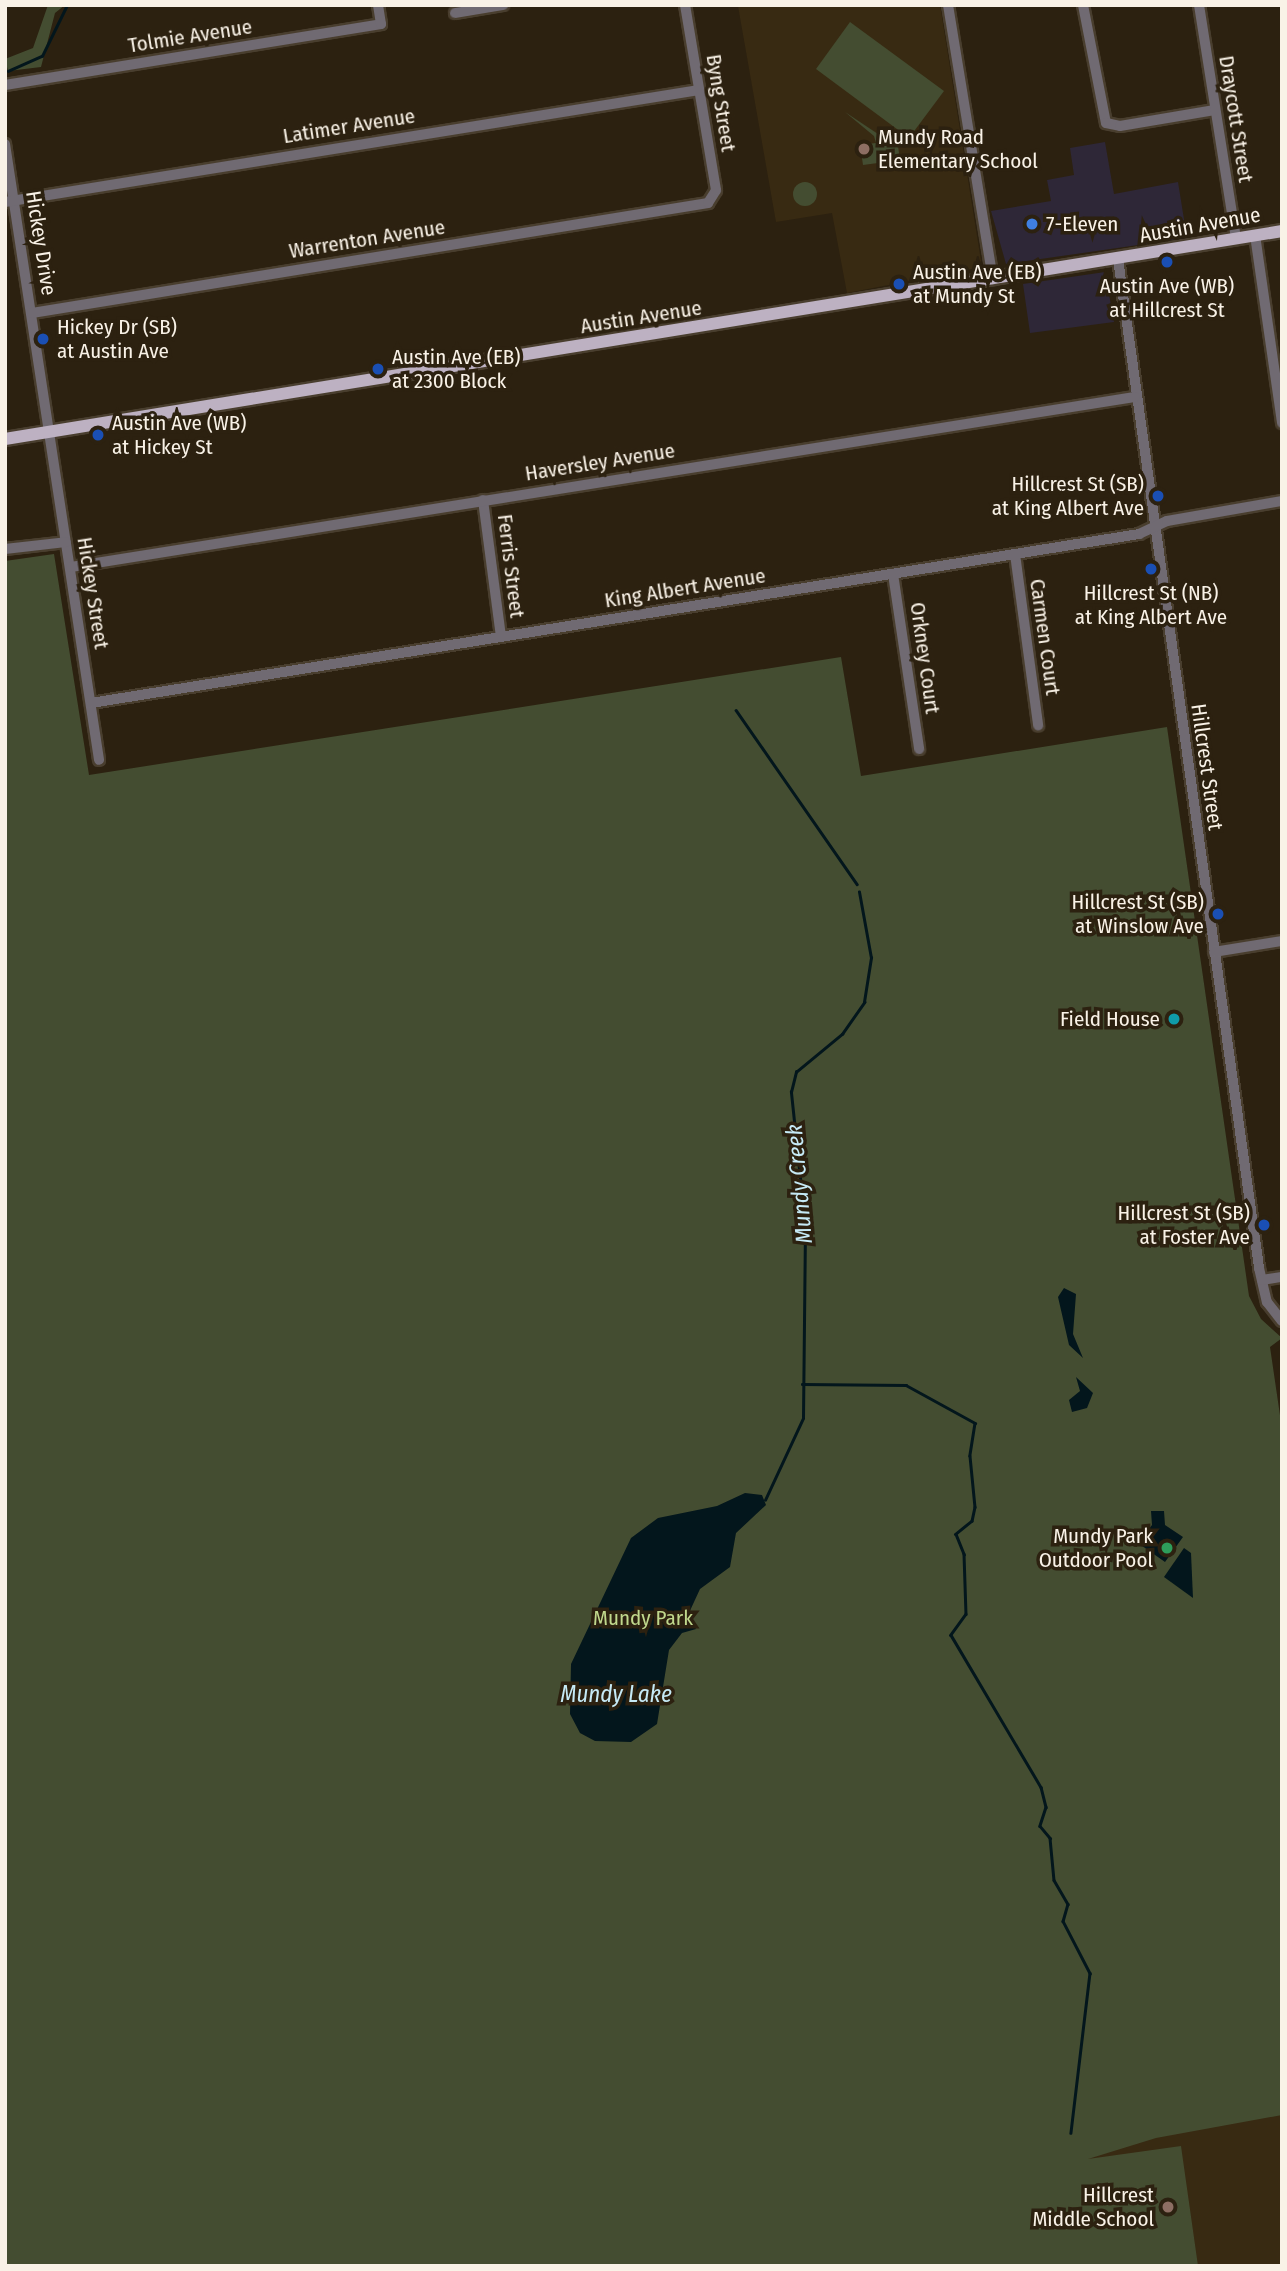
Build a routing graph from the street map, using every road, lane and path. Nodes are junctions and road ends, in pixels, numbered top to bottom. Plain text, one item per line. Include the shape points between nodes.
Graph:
1 (378, 5) edge
2 (503, 5) edge
3 (685, 5) edge
4 (948, 5) edge
5 (1083, 5) edge
6 (1199, 5) edge
7 (455, 13) dead end
8 (5, 85) edge
9 (699, 90) junction
10 (1215, 110) junction
11 (5, 144) edge
12 (10, 201) edge
13 (708, 203) joint
14 (1282, 231) edge
15 (1255, 235) junction
16 (1236, 239) junction
17 (1118, 259) junction
18 (993, 279) junction
19 (32, 313) junction
20 (1135, 397) junction
21 (1282, 423) edge
22 (50, 432) junction
23 (5, 439) edge
24 (483, 500) junction
25 (1282, 501) edge
26 (1153, 525) junction
27 (66, 542) junction
28 (5, 550) edge
29 (1015, 554) junction
30 (71, 567) junction
31 (893, 574) junction
32 (500, 637) junction
33 (91, 703) junction
34 (1038, 725) dead end
35 (919, 749) dead end
36 (99, 760) dead end
37 (1282, 941) edge
38 (1214, 952) junction
39 (1282, 1277) edge
40 (1262, 1280) junction
41 (1282, 1321) edge

1 - 8 street, Tolmie Avenue via 382,24
2 - 7 street
3 - 9 street, Byng Street
4 - 18 street
5 - 10 street via 1106,123 1120,126
6 - 10 street, Draycott Street
9 - 12 street, Latimer Avenue
9 - 13 street, Byng Street via 716,190
10 - 16 street, Draycott Street
11 - 12 street, Hickey Drive
12 - 19 street, Hickey Drive
13 - 19 street, Warrenton Avenue
14 - 15 main road, Austin Avenue
15 - 16 main road, Austin Avenue
15 - 21 street
16 - 17 main road, Austin Avenue
17 - 18 main road, Austin Avenue
17 - 20 street, Hillcrest Street
18 - 22 main road, Austin Avenue
19 - 22 street, Hickey Drive
20 - 24 street, Haversley Avenue
20 - 26 street, Hillcrest Street
22 - 23 main road, Austin Avenue
22 - 27 street, Hickey Street
24 - 30 street, Haversley Avenue
24 - 32 street, Ferris Street
25 - 26 street, King Albert Avenue
26 - 29 street, King Albert Avenue via 1139,534
26 - 38 street, Hillcrest Street
27 - 28 street
27 - 30 street, Hickey Street
29 - 31 street, King Albert Avenue
29 - 34 street, Carmen Court
30 - 33 street, Hickey Street
31 - 32 street, King Albert Avenue
31 - 35 street, Orkney Court
32 - 33 street, King Albert Avenue
33 - 36 street, Hickey Street
37 - 38 street
38 - 40 street, Hillcrest Street
39 - 40 street
40 - 41 street, Hillcrest Street

